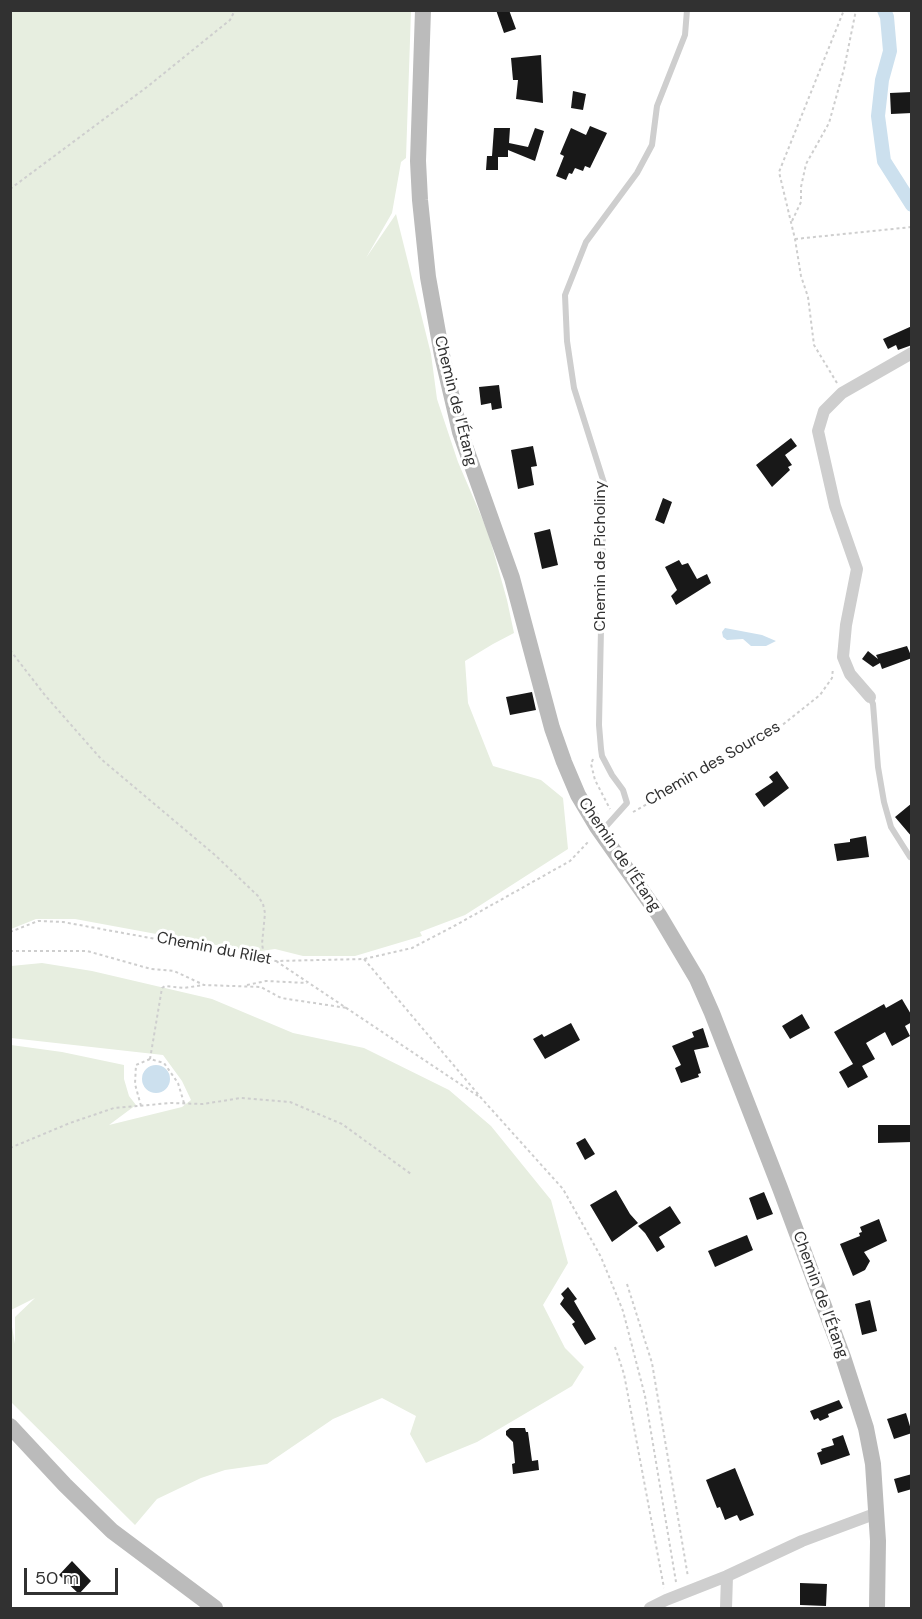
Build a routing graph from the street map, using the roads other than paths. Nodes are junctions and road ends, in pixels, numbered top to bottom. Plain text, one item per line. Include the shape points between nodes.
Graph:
1 (423, 10) edge
2 (687, 10) edge
3 (912, 353) edge
4 (870, 697) joint
5 (602, 834) junction
6 (910, 857) edge
7 (10, 1426) edge
8 (877, 1513) junction
9 (727, 1576) junction
10 (215, 1608) edge
11 (650, 1608) edge
12 (726, 1608) edge
13 (877, 1608) edge

1 - 5 main road, Chemin de l’Étang via 420,200 442,355 460,432 512,579 558,745 578,795
2 - 5 lane, Chemin de Picholiny via 685,35 657,106 651,145 637,173 586,242 565,295 574,388 604,483 601,749 627,803
3 - 4 street via 842,393 824,411 818,431 835,506 857,569 843,657 850,674
4 - 6 lane via 884,802 891,827
5 - 8 main road, Chemin de l’Étang via 680,947 712,1013 853,1388 873,1464
7 - 10 main road via 112,1531
8 - 9 street via 802,1541
8 - 13 main road, Chemin de l’Étang
9 - 11 street
9 - 12 street

